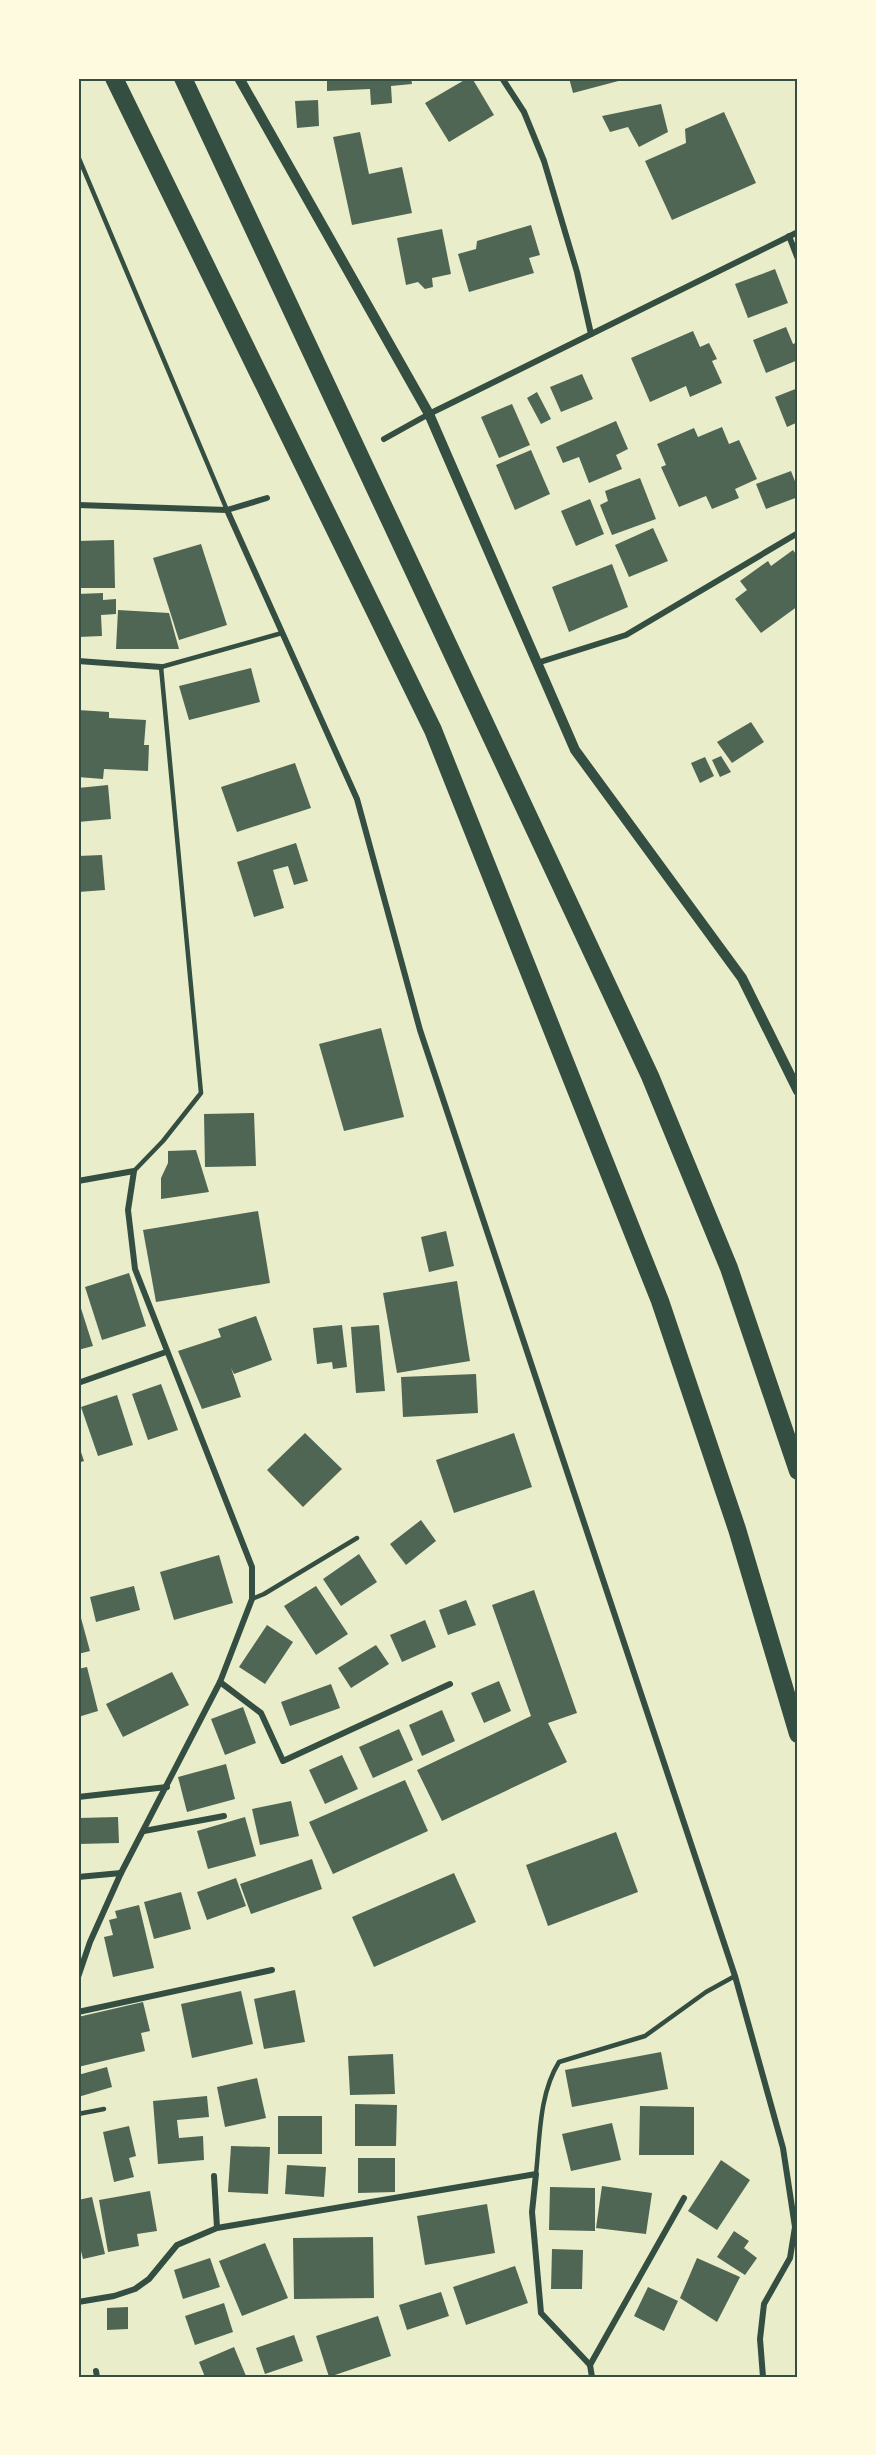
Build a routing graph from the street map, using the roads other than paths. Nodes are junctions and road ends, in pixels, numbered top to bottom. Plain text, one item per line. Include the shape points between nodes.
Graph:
1 (114, 78) edge
2 (183, 78) edge
3 (239, 78) edge
4 (502, 78) edge
5 (78, 156) edge
6 (798, 232) edge
7 (789, 236) junction
8 (798, 259) edge
9 (591, 334) junction
10 (429, 414) junction
11 (384, 439) dead end
12 (267, 498) dead end
13 (78, 505) edge
14 (227, 510) junction
15 (798, 533) edge
16 (282, 633) junction
17 (78, 661) edge
18 (537, 663) junction
19 (160, 667) junction
20 (798, 1091) edge
21 (134, 1171) junction
22 (78, 1181) edge
23 (166, 1352) junction
24 (78, 1383) edge
25 (798, 1471) edge
26 (357, 1538) dead end
27 (252, 1599) junction
28 (220, 1682) junction
29 (450, 1684) dead end
30 (798, 1734) edge
31 (167, 1787) junction
32 (78, 1797) edge
33 (225, 1816) dead end
34 (144, 1831) junction
35 (121, 1873) junction
36 (78, 1877) edge
37 (272, 1970) dead end
38 (735, 1976) junction
39 (78, 1977) edge
40 (78, 2012) edge
41 (104, 2109) dead end
42 (78, 2114) edge
43 (536, 2174) junction
44 (214, 2176) dead end
45 (684, 2198) dead end
46 (218, 2228) junction
47 (78, 2302) edge
48 (590, 2365) junction
49 (592, 2377) edge
50 (763, 2377) edge

1 - 30 highway via 433,730 660,1301 737,1528
2 - 25 highway via 650,1076 729,1268
3 - 10 street
4 - 9 street via 524,112 544,161
5 - 14 lane
6 - 7 street
7 - 8 street
7 - 9 street
9 - 10 street
10 - 11 street
10 - 18 street
12 - 14 street
13 - 14 street
14 - 16 street
15 - 18 street via 626,635
16 - 19 lane
16 - 38 street via 357,799 420,1030
17 - 19 street
18 - 20 street via 575,750 742,978
19 - 21 lane via 201,1093
21 - 22 street
21 - 23 street via 128,1210 135,1269
23 - 24 street
23 - 27 street via 252,1567
26 - 27 lane
27 - 28 street
28 - 29 street via 261,1713 283,1761
28 - 31 street
31 - 32 street
31 - 34 street
33 - 34 street
34 - 35 street
35 - 36 street
35 - 39 street
37 - 40 street
38 - 43 lane via 645,2036 559,2062 550,2077 544,2102
38 - 50 street via 783,2148 795,2227 790,2258 764,2304 760,2339
41 - 42 lane
43 - 46 street
43 - 48 street via 532,2212 542,2313
44 - 46 street
45 - 48 street
46 - 47 street via 177,2245 135,2289
48 - 49 street

